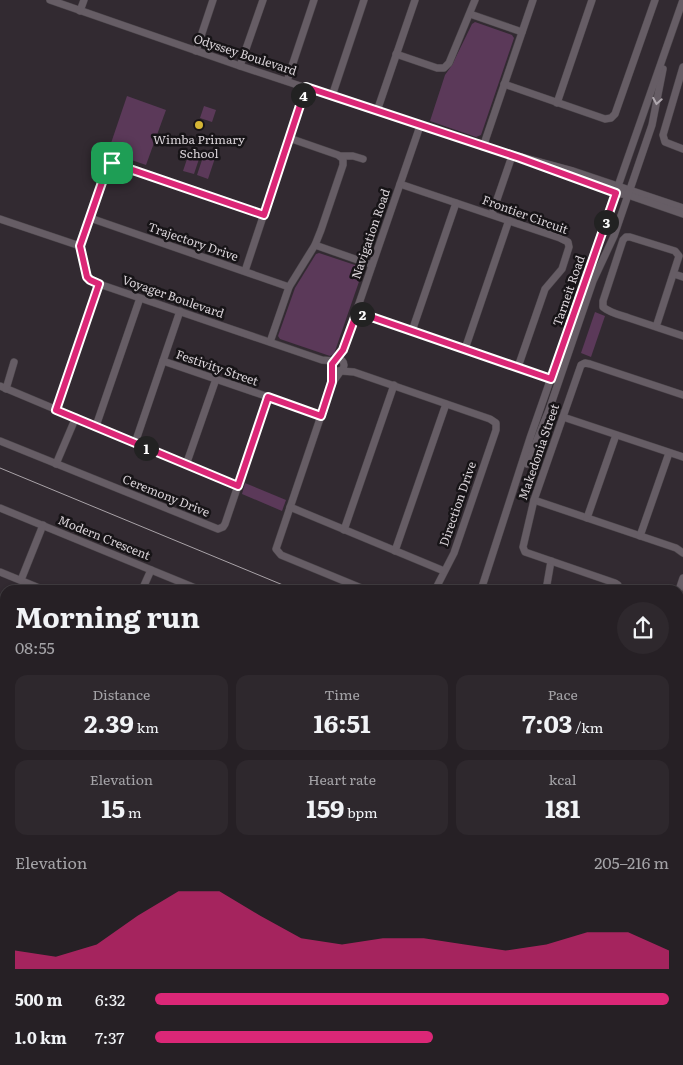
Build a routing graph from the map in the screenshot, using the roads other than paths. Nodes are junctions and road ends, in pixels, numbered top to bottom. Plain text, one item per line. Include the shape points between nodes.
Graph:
1 (50, 0) edge
2 (84, 0) edge
3 (213, 0) edge
4 (263, 0) edge
5 (314, 0) edge
6 (364, 0) edge
7 (415, 0) edge
8 (475, 0) edge
9 (533, 0) edge
10 (592, 0) edge
11 (654, 0) edge
12 (682, 2) edge
13 (80, 11) junction
14 (470, 14) junction
15 (522, 32) junction
16 (196, 51) junction
17 (396, 54) junction
18 (240, 66) junction
19 (683, 67) edge
20 (287, 81) junction
21 (504, 84) junction
22 (306, 87) junction
23 (332, 96) junction
24 (557, 103) junction
25 (377, 111) junction
26 (420, 126) junction
27 (289, 138) junction
28 (483, 147) junction
29 (683, 149) edge
30 (341, 156) junction
31 (512, 156) junction
32 (363, 159) dead end
33 (400, 184) junction
34 (617, 190) junction
35 (629, 192) junction
36 (456, 203) junction
37 (683, 208) edge
38 (492, 214) junction
39 (683, 214) edge
40 (264, 215) junction
41 (90, 218) junction
42 (509, 220) junction
43 (4, 222) edge
44 (315, 244) junction
45 (80, 246) junction
46 (372, 265) junction
47 (245, 271) junction
48 (674, 274) junction
49 (683, 278) edge
50 (99, 284) junction
51 (289, 287) junction
52 (140, 298) junction
53 (180, 311) junction
54 (357, 312) junction
55 (578, 324) junction
56 (656, 327) junction
57 (412, 331) junction
58 (683, 336) edge
59 (270, 342) junction
60 (465, 349) junction
61 (163, 361) junction
62 (14, 362) dead end
63 (338, 366) junction
64 (518, 367) junction
65 (216, 379) junction
66 (551, 379) junction
67 (394, 385) junction
68 (3, 387) edge
69 (555, 390) junction
70 (683, 396) edge
71 (268, 397) junction
72 (446, 404) junction
73 (56, 410) junction
74 (321, 416) junction
75 (76, 417) junction
76 (563, 417) junction
77 (496, 423) joint
78 (96, 426) junction
79 (616, 435) junction
80 (0, 441) edge
81 (135, 443) junction
82 (669, 453) junction
83 (683, 457) edge
84 (56, 464) junction
85 (186, 465) junction
86 (238, 486) junction
87 (513, 494) junction
88 (534, 500) junction
89 (0, 508) edge
90 (290, 508) junction
91 (587, 518) junction
92 (43, 525) junction
93 (344, 530) junction
94 (640, 536) junction
95 (679, 548) edge
96 (395, 551) junction
97 (683, 553) edge
98 (550, 561) junction
99 (151, 570) junction
100 (444, 571) junction
101 (0, 572) edge
102 (21, 580) junction
103 (32, 585) edge
104 (144, 585) edge
105 (188, 585) edge
106 (354, 585) edge
107 (437, 585) edge
108 (483, 585) edge
109 (547, 585) edge
110 (618, 585) edge

1 - 13 street, Odyssey Boulevard
2 - 13 street
3 - 16 street
4 - 18 street
5 - 20 street
6 - 23 street
7 - 17 street
8 - 14 street
9 - 15 street
10 - 24 street
11 - 24 street via 615,114 605,119
12 - 34 street, Tarneit Road
12 -> 35 street via 665,59 652,125
13 - 16 street, Odyssey Boulevard
14 - 15 street
14 - 17 street via 444,68
15 - 21 street
16 - 18 street, Odyssey Boulevard
17 - 25 street
18 - 20 street, Odyssey Boulevard
19 - 29 street via 663,137 668,143
20 - 22 street, Odyssey Boulevard
21 - 24 street
21 - 28 street
22 - 23 street, Odyssey Boulevard
22 - 27 street
23 - 25 street, Odyssey Boulevard
25 - 26 street, Odyssey Boulevard
26 - 28 street, Odyssey Boulevard
26 - 33 street, Navigation Road
27 - 30 street
27 - 40 street
28 - 31 street, Odyssey Boulevard
30 - 32 street
30 - 44 street via 343,165
31 - 34 street, Odyssey Boulevard via 573,171
31 - 38 street
33 - 36 street, Frontier Circuit
33 - 46 street, Navigation Road
34 - 35 street, Odyssey Boulevard
34 - 66 street, Tarneit Road
35 - 37 street
35 - 39 street
35 - 55 street
36 - 38 street, Frontier Circuit
36 - 57 street
38 - 42 street, Frontier Circuit
40 - 41 street via 112,163 108,165
40 - 47 street
41 - 45 street
41 - 47 street, Trajectory Drive
42 - 60 street
42 - 64 street, Frontier Circuit via 564,239 570,245 561,271 544,292
43 - 45 street
44 - 46 street
44 - 51 street
45 - 50 street via 87,277
46 - 54 street, Navigation Road
47 - 51 street, Trajectory Drive
48 - 49 street
48 - 56 street
48 - 56 street via 679,258 676,252 626,237 603,307
50 - 52 street, Voyager Boulevard
50 - 73 street
51 - 59 street
52 - 53 street, Voyager Boulevard
52 - 78 street
53 - 59 street, Voyager Boulevard
53 - 61 street
54 - 57 street
54 - 63 street, Navigation Road
55 - 66 street via 558,377
55 - 69 street
56 - 58 street
57 - 60 street
59 - 63 street, Voyager Boulevard
60 - 64 street
61 - 65 street, Festivity Street
61 - 81 street
62 - 68 street
63 - 67 street, Voyager Boulevard
63 - 74 street, Navigation Road
64 - 66 street
65 - 71 street, Festivity Street
65 - 85 street
66 - 69 street
66 - 87 street, Tarneit Road
67 - 72 street, Voyager Boulevard
67 - 93 street
68 - 73 street
69 - 87 street
70 - 76 street, Makedonia Street via 585,363 580,366
71 - 74 street, Festivity Street
71 - 86 street, Ceremony Drive
72 - 77 street, Voyager Boulevard
72 - 96 street
73 - 75 street
74 - 90 street, Navigation Road
75 - 78 street
75 - 84 street
76 - 79 street
76 - 88 street, Makedonia Street
77 - 100 street, Direction Drive via 454,553
78 - 81 street
79 - 82 street
79 - 91 street
80 - 84 street, Ceremony Drive
81 - 85 street
82 - 83 street
82 - 94 street
84 - 86 street, Ceremony Drive via 218,529 225,524
85 - 86 street
87 - 108 street, Tarneit Road
88 - 91 street
88 - 98 street, Makedonia Street via 524,550
89 - 92 street, Modern Crescent
90 - 93 street
90 - 106 street, Navigation Road via 277,552
91 - 94 street
92 - 99 street, Modern Crescent
92 - 102 street
93 - 96 street
94 - 95 street
95 - 97 street
96 - 100 street
98 - 109 street
98 - 110 street, Makedonia Street
99 - 104 street
99 - 105 street, Modern Crescent
100 - 107 street, Direction Drive
101 - 102 street
102 - 103 street

